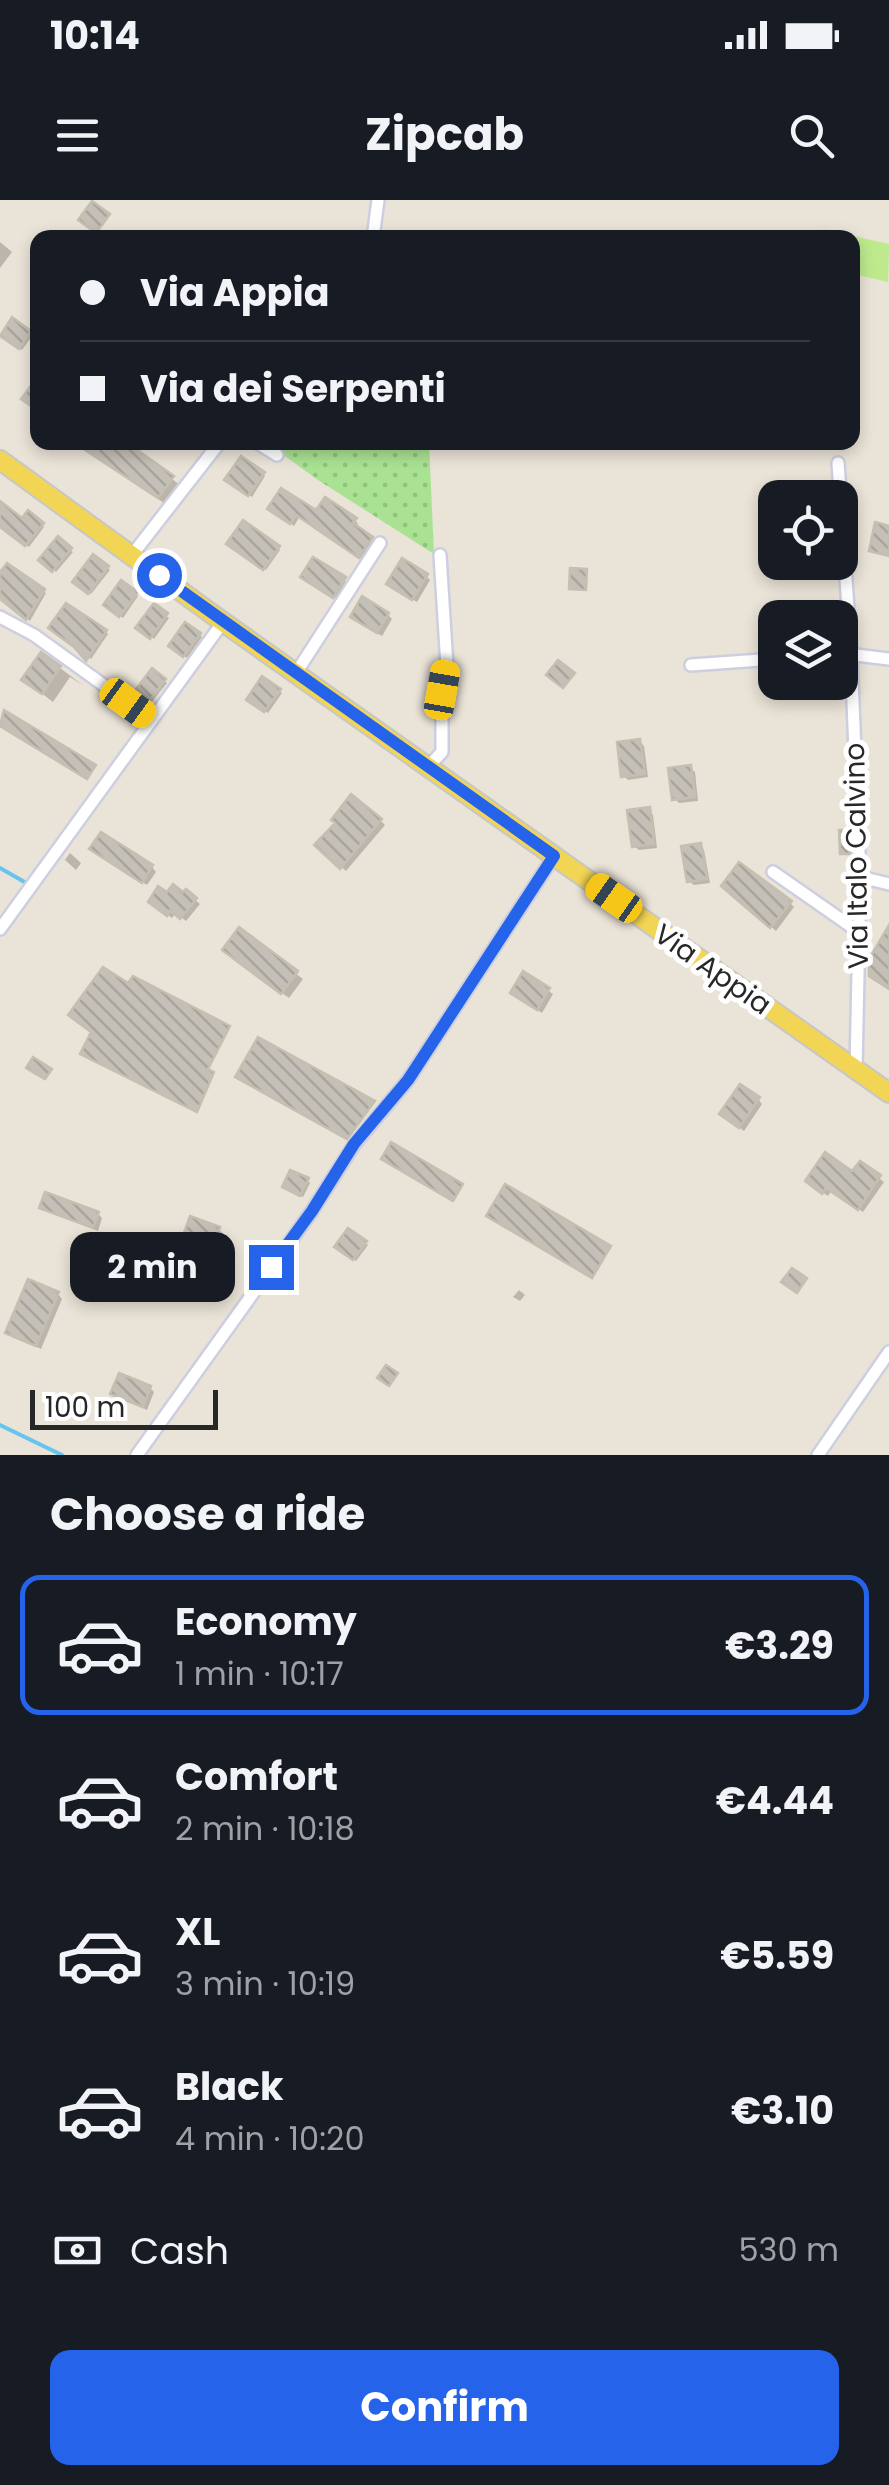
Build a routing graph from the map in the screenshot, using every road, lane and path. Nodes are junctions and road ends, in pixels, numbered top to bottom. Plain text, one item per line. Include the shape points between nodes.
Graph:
1 (378, 200) edge
2 (373, 230) edge
3 (214, 450) edge
4 (268, 450) edge
5 (277, 456) dead end
6 (0, 460) edge
7 (838, 463) dead end
8 (380, 542) dead end
9 (132, 554) junction
10 (440, 555) dead end
11 (843, 600) edge
12 (0, 617) edge
13 (222, 622) junction
14 (858, 655) edge
15 (889, 659) edge
16 (758, 660) edge
17 (691, 666) dead end
18 (296, 673) junction
19 (848, 700) edge
20 (152, 720) junction
21 (428, 767) junction
22 (554, 856) junction
23 (773, 872) dead end
24 (860, 877) junction
25 (889, 884) edge
26 (0, 930) edge
27 (859, 932) junction
28 (856, 1070) junction
29 (889, 1093) edge
30 (889, 1352) edge
31 (136, 1455) edge
32 (818, 1455) edge

1 - 2 street
3 - 9 street
4 - 5 street
6 - 9 main road, Via Appia
7 - 11 street, Via Italo Calvino
8 - 18 street
9 - 13 main road, Via Appia
10 - 21 street via 442,752
12 - 20 street
13 - 18 main road, Via Appia
13 - 20 street
14 - 15 street
16 - 17 street
18 - 21 main road, Via Appia
19 - 24 street, Via Italo Calvino
20 - 26 street
21 - 22 main road, Via Appia
22 - 28 main road, Via Appia
22 - 31 street via 408,1080 354,1144
23 - 27 street
24 - 25 street
24 - 27 street, Via Italo Calvino
27 - 28 street, Via Italo Calvino
28 - 29 main road, Via Appia
30 - 32 street

